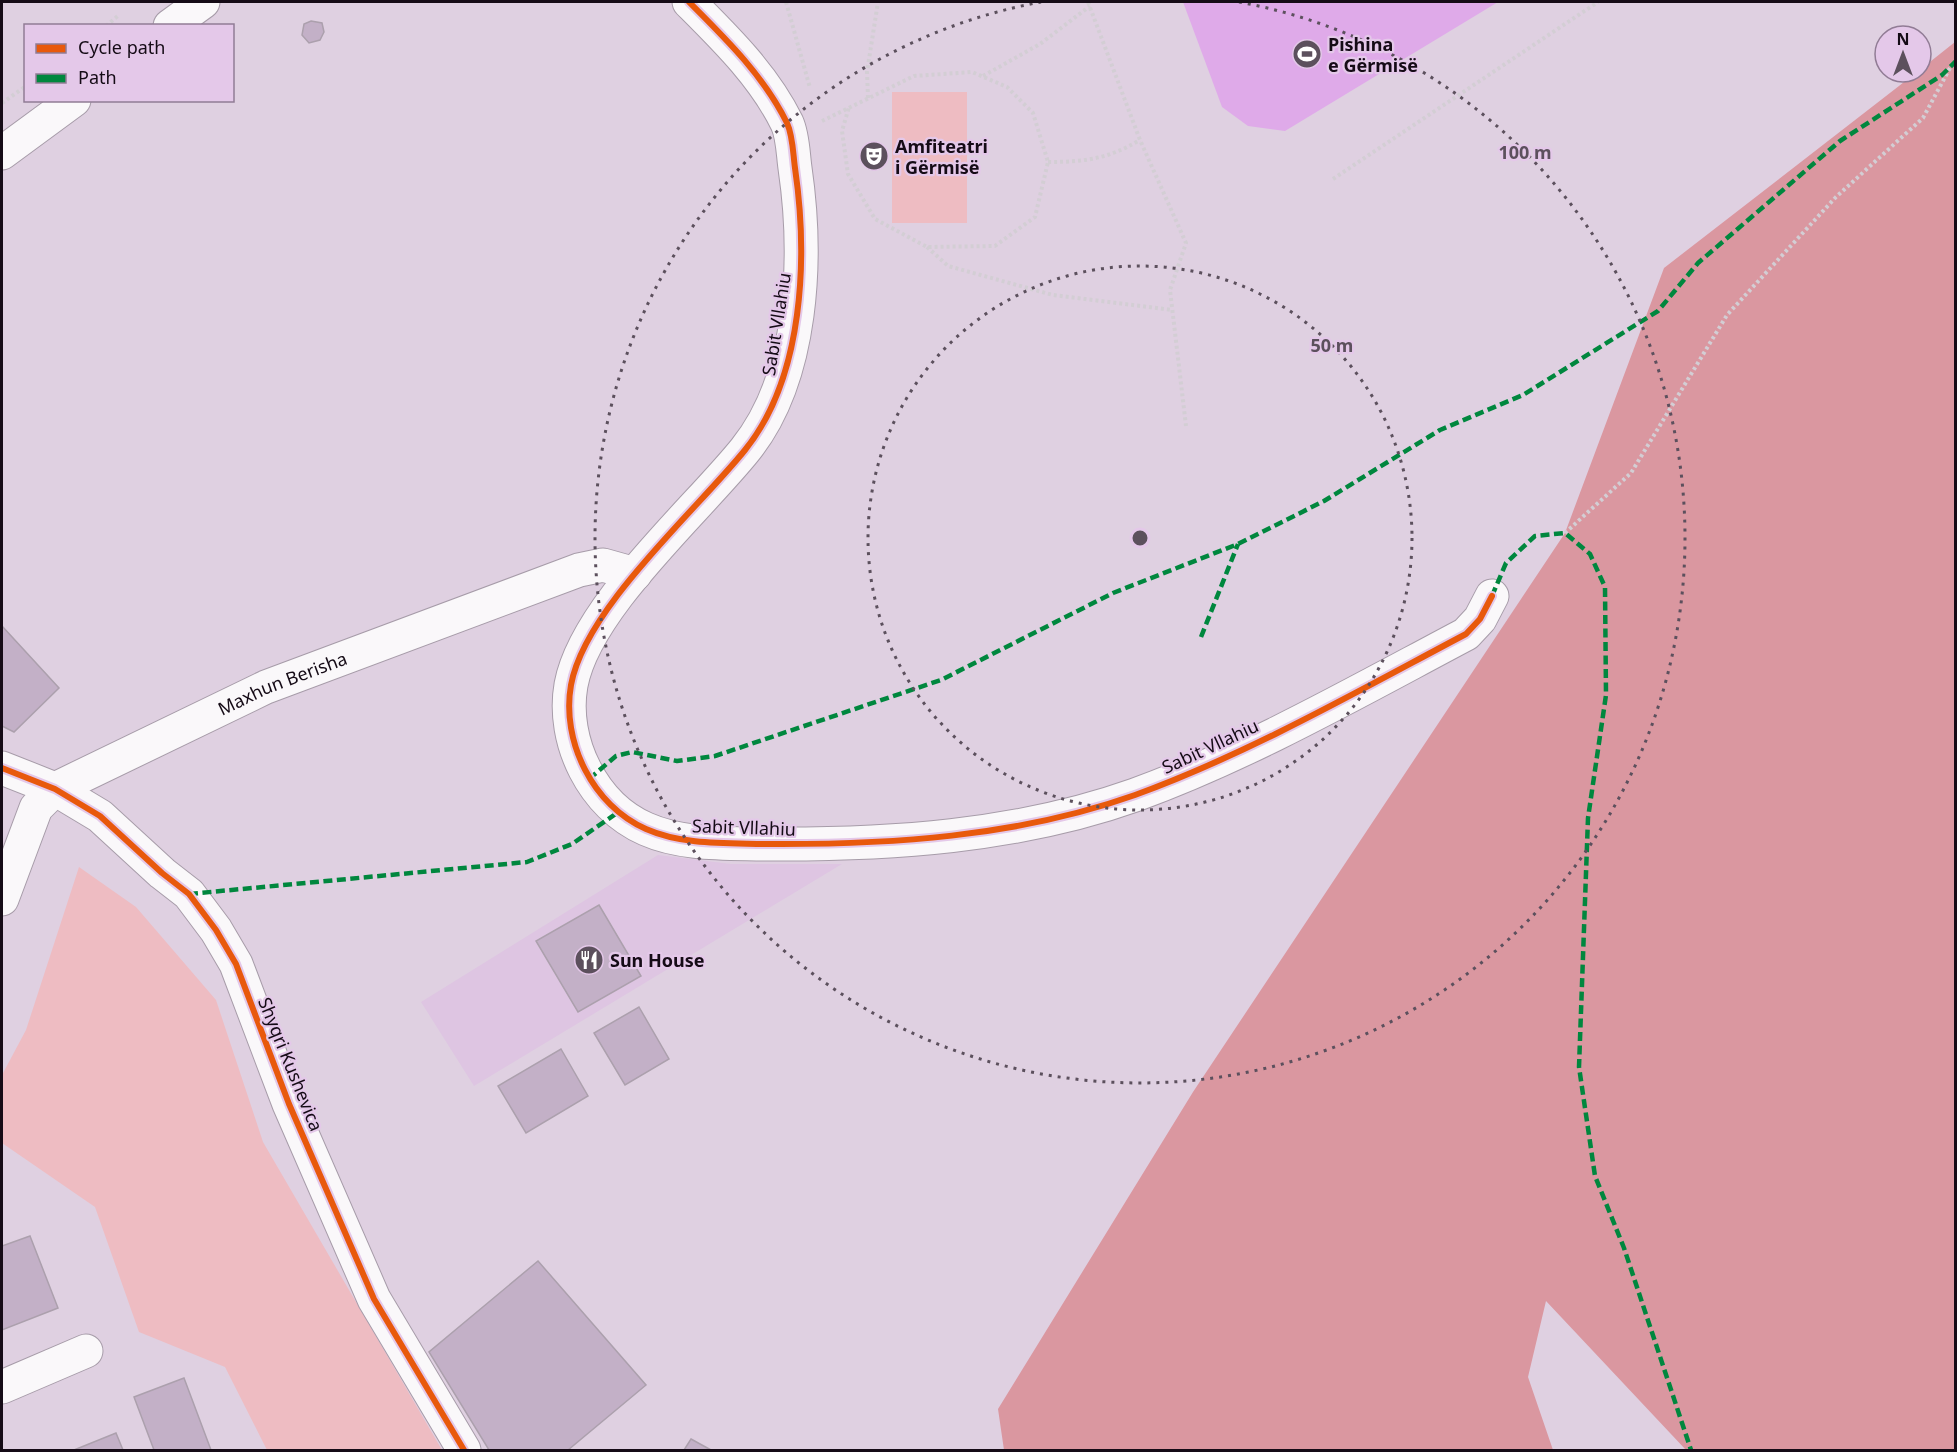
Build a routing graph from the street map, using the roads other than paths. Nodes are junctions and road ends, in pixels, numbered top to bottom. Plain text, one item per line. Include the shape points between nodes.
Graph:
1 (203, 2) edge
2 (689, 2) edge
3 (173, 24) edge
4 (71, 102) edge
5 (2, 153) edge
6 (635, 574) junction
7 (1492, 596) dead end
8 (2, 768) edge
9 (55, 789) junction
10 (2, 899) edge
11 (86, 1351) dead end
12 (2, 1387) edge
13 (464, 1450) edge

1 - 3 street
2 - 6 street, Sabit Vllahiu via 750,65 789,126 798,189 801,277 781,388 765,419 747,447
4 - 5 street
6 - 7 street, Sabit Vllahiu via 581,654 571,684 570,717 577,752 589,779 617,813 647,830 684,840 719,843 844,845 907,840 1061,817 1132,796 1235,753 1466,634 1480,619
6 - 9 street, Maxhun Berisha via 603,565 579,570 266,687
8 - 9 street, Shyqri Kushevica
9 - 10 street, Maxhun Berisha via 36,808
9 - 13 street, Shyqri Kushevica via 100,816 136,846 189,894 216,930 236,964 289,1104 374,1299
11 - 12 street

